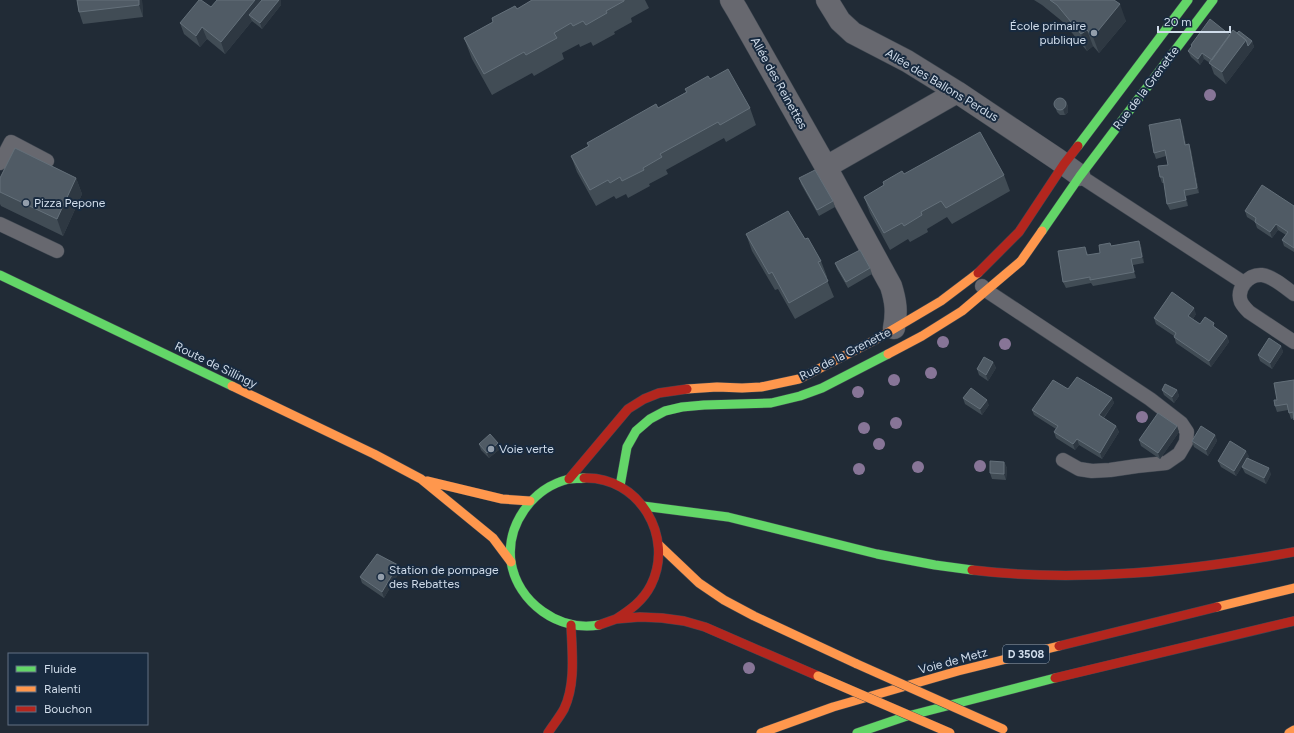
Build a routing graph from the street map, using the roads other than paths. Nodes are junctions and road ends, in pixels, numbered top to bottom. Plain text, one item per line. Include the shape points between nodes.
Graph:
1 (731, 0) edge
2 (826, 0) edge
3 (1188, 0) edge
4 (1213, 0) edge
5 (957, 92) junction
6 (47, 161) dead end
7 (0, 163) edge
8 (826, 167) junction
9 (1072, 170) junction
10 (0, 224) edge
11 (57, 251) dead end
12 (0, 275) edge
13 (973, 277) junction
14 (1244, 283) junction
15 (987, 291) junction
16 (1294, 294) edge
17 (894, 328) junction
18 (1294, 342) edge
19 (1063, 460) dead end
20 (421, 479) junction
21 (569, 479) junction
22 (620, 486) junction
23 (530, 501) junction
24 (643, 506) junction
25 (659, 545) junction
26 (1294, 552) edge
27 (511, 562) junction
28 (1294, 588) edge
29 (616, 619) junction
30 (1294, 621) edge
31 (571, 625) junction
32 (1294, 730) edge
33 (548, 733) edge
34 (761, 733) edge
35 (857, 733) edge
36 (950, 733) edge
37 (1012, 733) edge
38 (1289, 733) edge

1 - 8 street, Allée des Reinettes
2 - 5 street, Allée des Ballons Perdus via 840,21 853,33
3 - 9 main road, Rue de la Grenette
4 - 9 main road, Rue de la Grenette via 1137,100
5 - 8 street
5 - 9 street, Allée des Ballons Perdus
6 - 7 lane via 11,142
8 - 17 street, Allée des Reinettes via 891,286 897,316
9 - 13 main road, Rue de la Grenette via 1019,232
9 - 14 lane
9 - 15 main road, Rue de la Grenette via 1020,260
10 - 11 lane
12 - 20 main road, Route de Sillingy via 374,454
13 - 15 lane
13 - 17 main road, Rue de la Grenette via 941,301
14 - 16 lane via 1249,278 1262,275
14 - 18 lane via 1240,295 1244,308
15 - 19 lane via 1150,399 1181,423 1187,432 1186,442 1179,454 1166,463 1092,471 1079,469
15 - 22 main road, Rue de la Grenette via 962,311 922,336 822,388 771,403 704,405 665,411 636,431 627,447
17 - 21 main road, Rue de la Grenette via 799,379 761,387 681,389 644,399 628,410
20 - 23 main road via 502,499
20 - 27 main road via 493,538
21 - 22 main road via 603,480
21 - 23 main road via 548,487
22 - 24 main road
23 - 27 main road via 514,530 510,546
24 - 25 main road via 651,518
24 - 26 main road via 730,518 934,565 991,571 1093,575 1153,572 1255,560
25 - 29 main road via 656,574 649,588 641,601
25 - 37 main road, bridge via 699,583 754,616
27 - 31 main road via 521,590 531,603 542,613
28 - 34 main road, Voie de Metz / D 3508 via 958,671 833,707
29 - 31 main road via 602,624
29 - 36 main road, bridge via 665,617 685,620
30 - 35 main road, D 3508 via 957,703
31 - 33 main road via 572,662 569,691 565,705
32 - 38 main road

